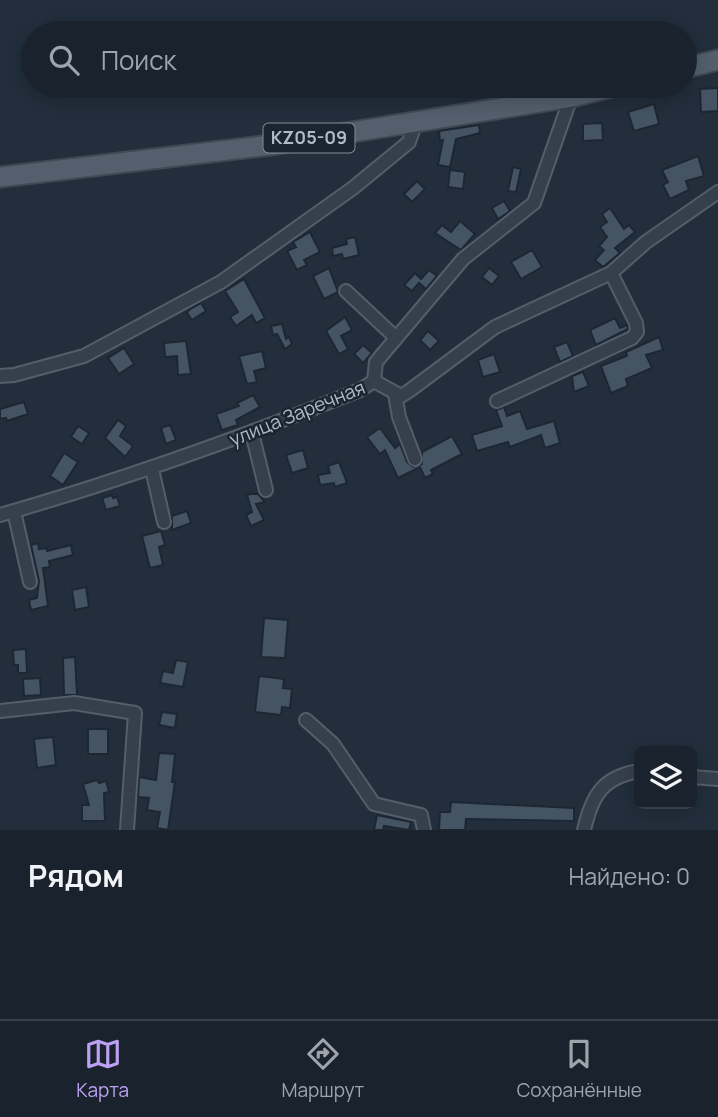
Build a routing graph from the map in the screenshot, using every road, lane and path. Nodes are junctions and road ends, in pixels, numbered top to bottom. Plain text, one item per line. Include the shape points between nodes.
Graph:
1 (718, 60) edge
2 (697, 65) edge
3 (565, 98) edge
4 (571, 98) edge
5 (416, 121) junction
6 (0, 177) edge
7 (718, 192) edge
8 (611, 273) junction
9 (346, 291) dead end
10 (395, 337) junction
11 (0, 376) edge
12 (374, 381) junction
13 (395, 394) junction
14 (497, 401) dead end
15 (252, 433) junction
16 (415, 459) dead end
17 (152, 469) junction
18 (266, 489) dead end
19 (14, 511) junction
20 (0, 514) edge
21 (164, 522) dead end
22 (30, 582) dead end
23 (0, 711) edge
24 (306, 720) dead end
25 (634, 772) edge
26 (697, 777) edge
27 (718, 779) edge
28 (127, 830) edge
29 (424, 830) edge
30 (584, 830) edge

1 - 2 main road
3 - 5 main road, KZ05-09
4 - 10 street, улица Заречная via 534,204 463,259
5 - 6 main road, KZ05-09 via 271,145
5 - 11 street via 409,142 221,282 84,356
7 - 8 street via 646,242
8 - 13 street via 495,327 409,391
8 - 14 street via 636,323 632,338
9 - 10 street
10 - 12 street, улица Заречная via 376,362
12 - 13 street
12 - 15 street, улица Заречная
13 - 16 street
15 - 17 street, улица Заречная
15 - 18 street
17 - 19 street, улица Заречная
17 - 21 street
19 - 20 street, улица Заречная
19 - 22 street
23 - 28 street via 74,703 135,713
24 - 29 street via 332,744 374,804 421,815
25 - 30 street via 618,775 600,790
26 - 27 street

